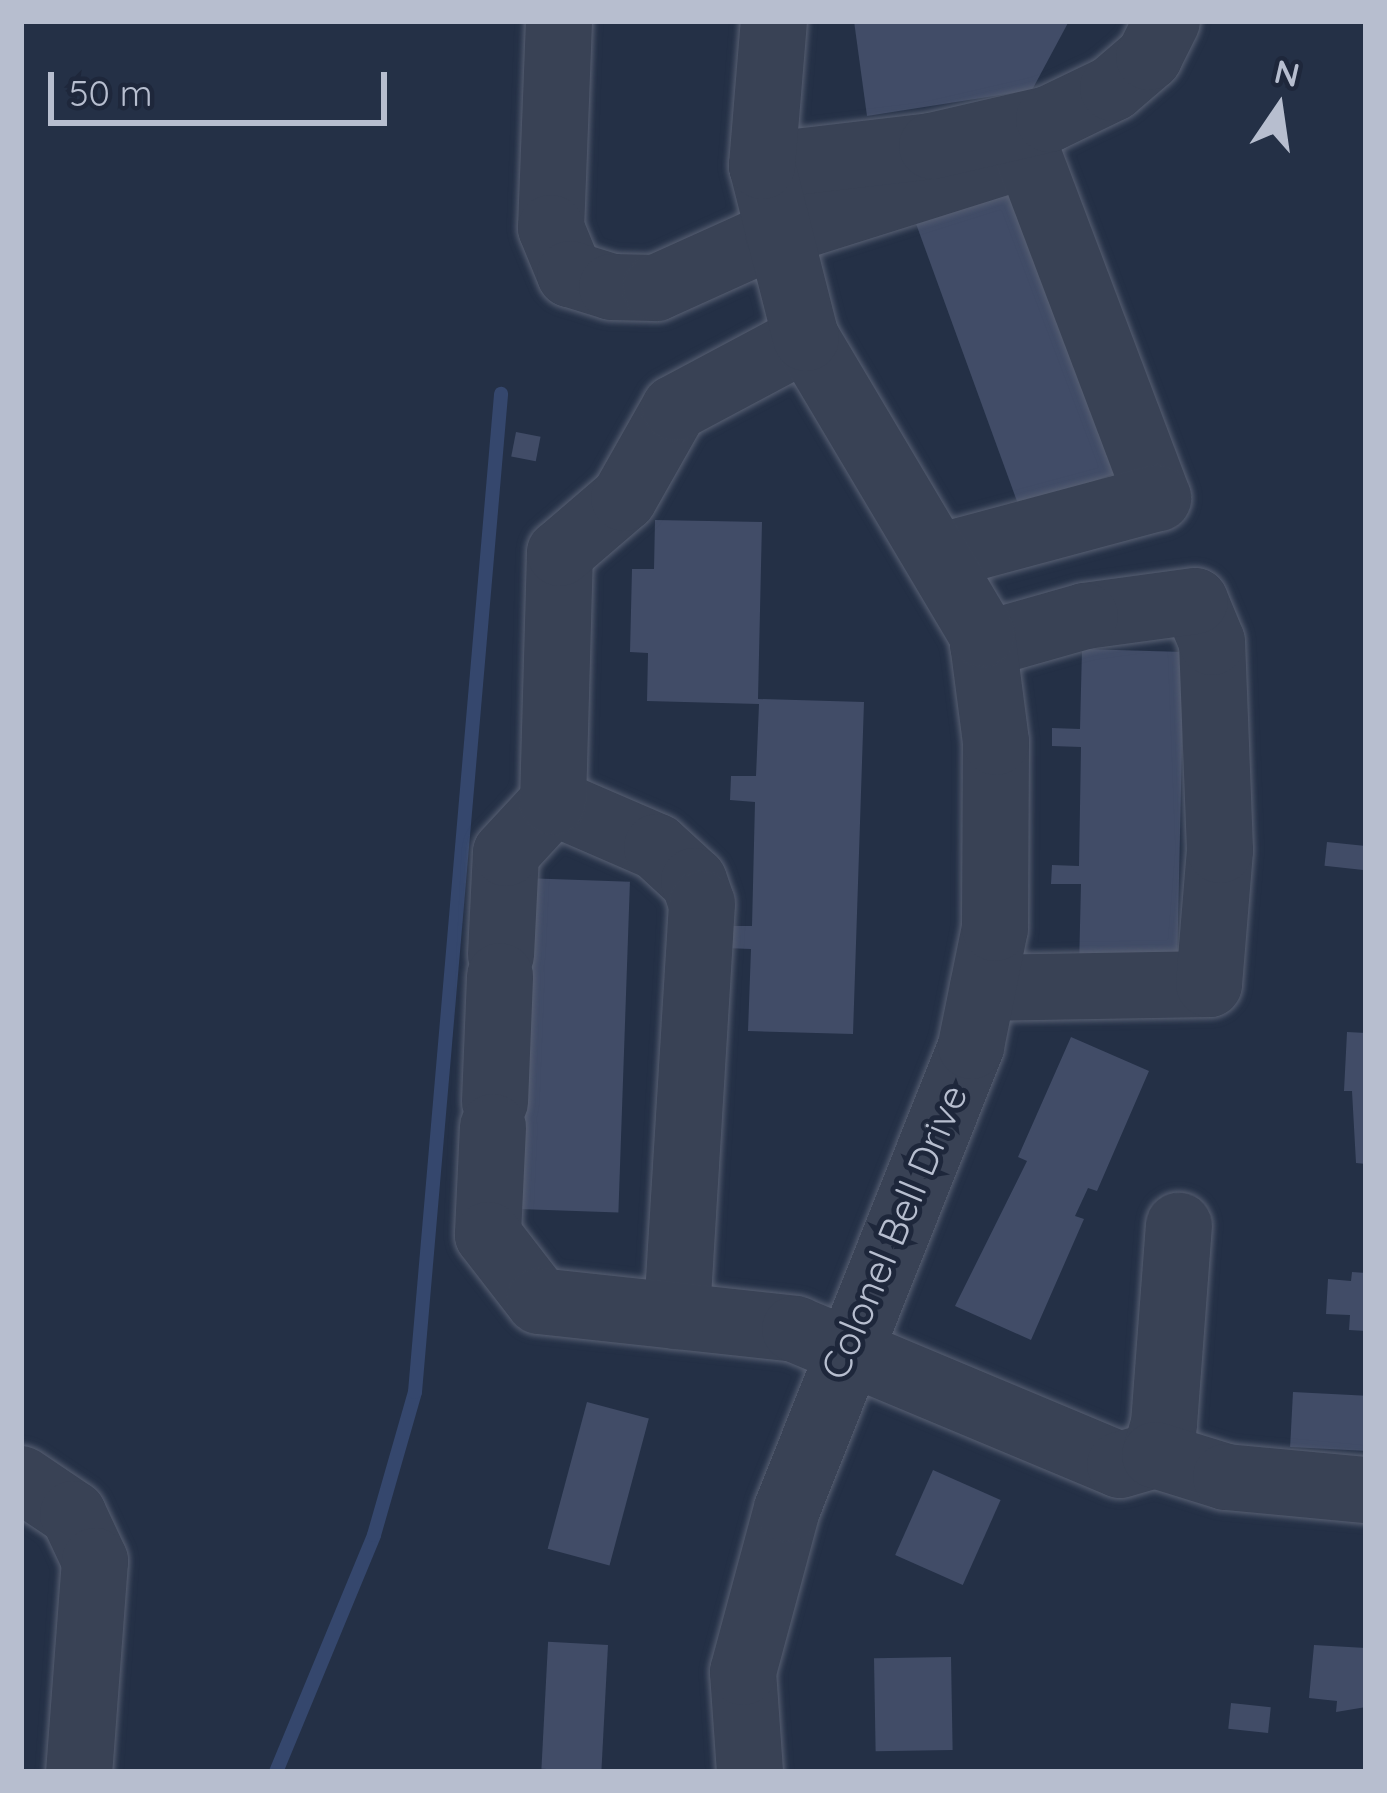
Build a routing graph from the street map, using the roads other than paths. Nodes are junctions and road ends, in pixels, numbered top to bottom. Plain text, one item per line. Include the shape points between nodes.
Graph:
1 (560, 21) edge
2 (774, 21) edge
3 (1168, 21) edge
4 (762, 166) junction
5 (778, 233) junction
6 (806, 338) junction
7 (942, 556) junction
8 (983, 645) junction
9 (554, 802) junction
10 (983, 988) junction
11 (1179, 1226) dead end
12 (677, 1316) junction
13 (845, 1348) junction
14 (1154, 1455) junction
15 (21, 1480) edge
16 (1366, 1490) edge
17 (79, 1772) edge
18 (750, 1772) edge

1 - 5 street via 551,229 570,274 656,288
2 - 4 street, Colonel Bell Drive
3 - 4 street via 1149,57 1113,88 1049,119 932,146
4 - 5 street, Colonel Bell Drive
5 - 6 street, Colonel Bell Drive
5 - 7 street via 1028,154 1158,498
6 - 7 street, Colonel Bell Drive
6 - 9 street via 675,408 624,498 560,553
7 - 8 street, Colonel Bell Drive
8 - 10 street, Colonel Bell Drive via 996,742 995,928
8 - 10 street via 1084,616 1196,601 1213,642 1220,850 1209,984
9 - 12 street via 657,847 694,881 702,904
9 - 12 street via 506,853 488,1235 539,1301
10 - 13 street, Colonel Bell Drive via 971,1046 898,1241
11 - 14 street
12 - 13 street via 795,1329
13 - 14 street via 1102,1459 1120,1465
13 - 18 street, Colonel Bell Drive via 743,1672
14 - 16 street via 1226,1477
15 - 17 street via 73,1514 95,1561

